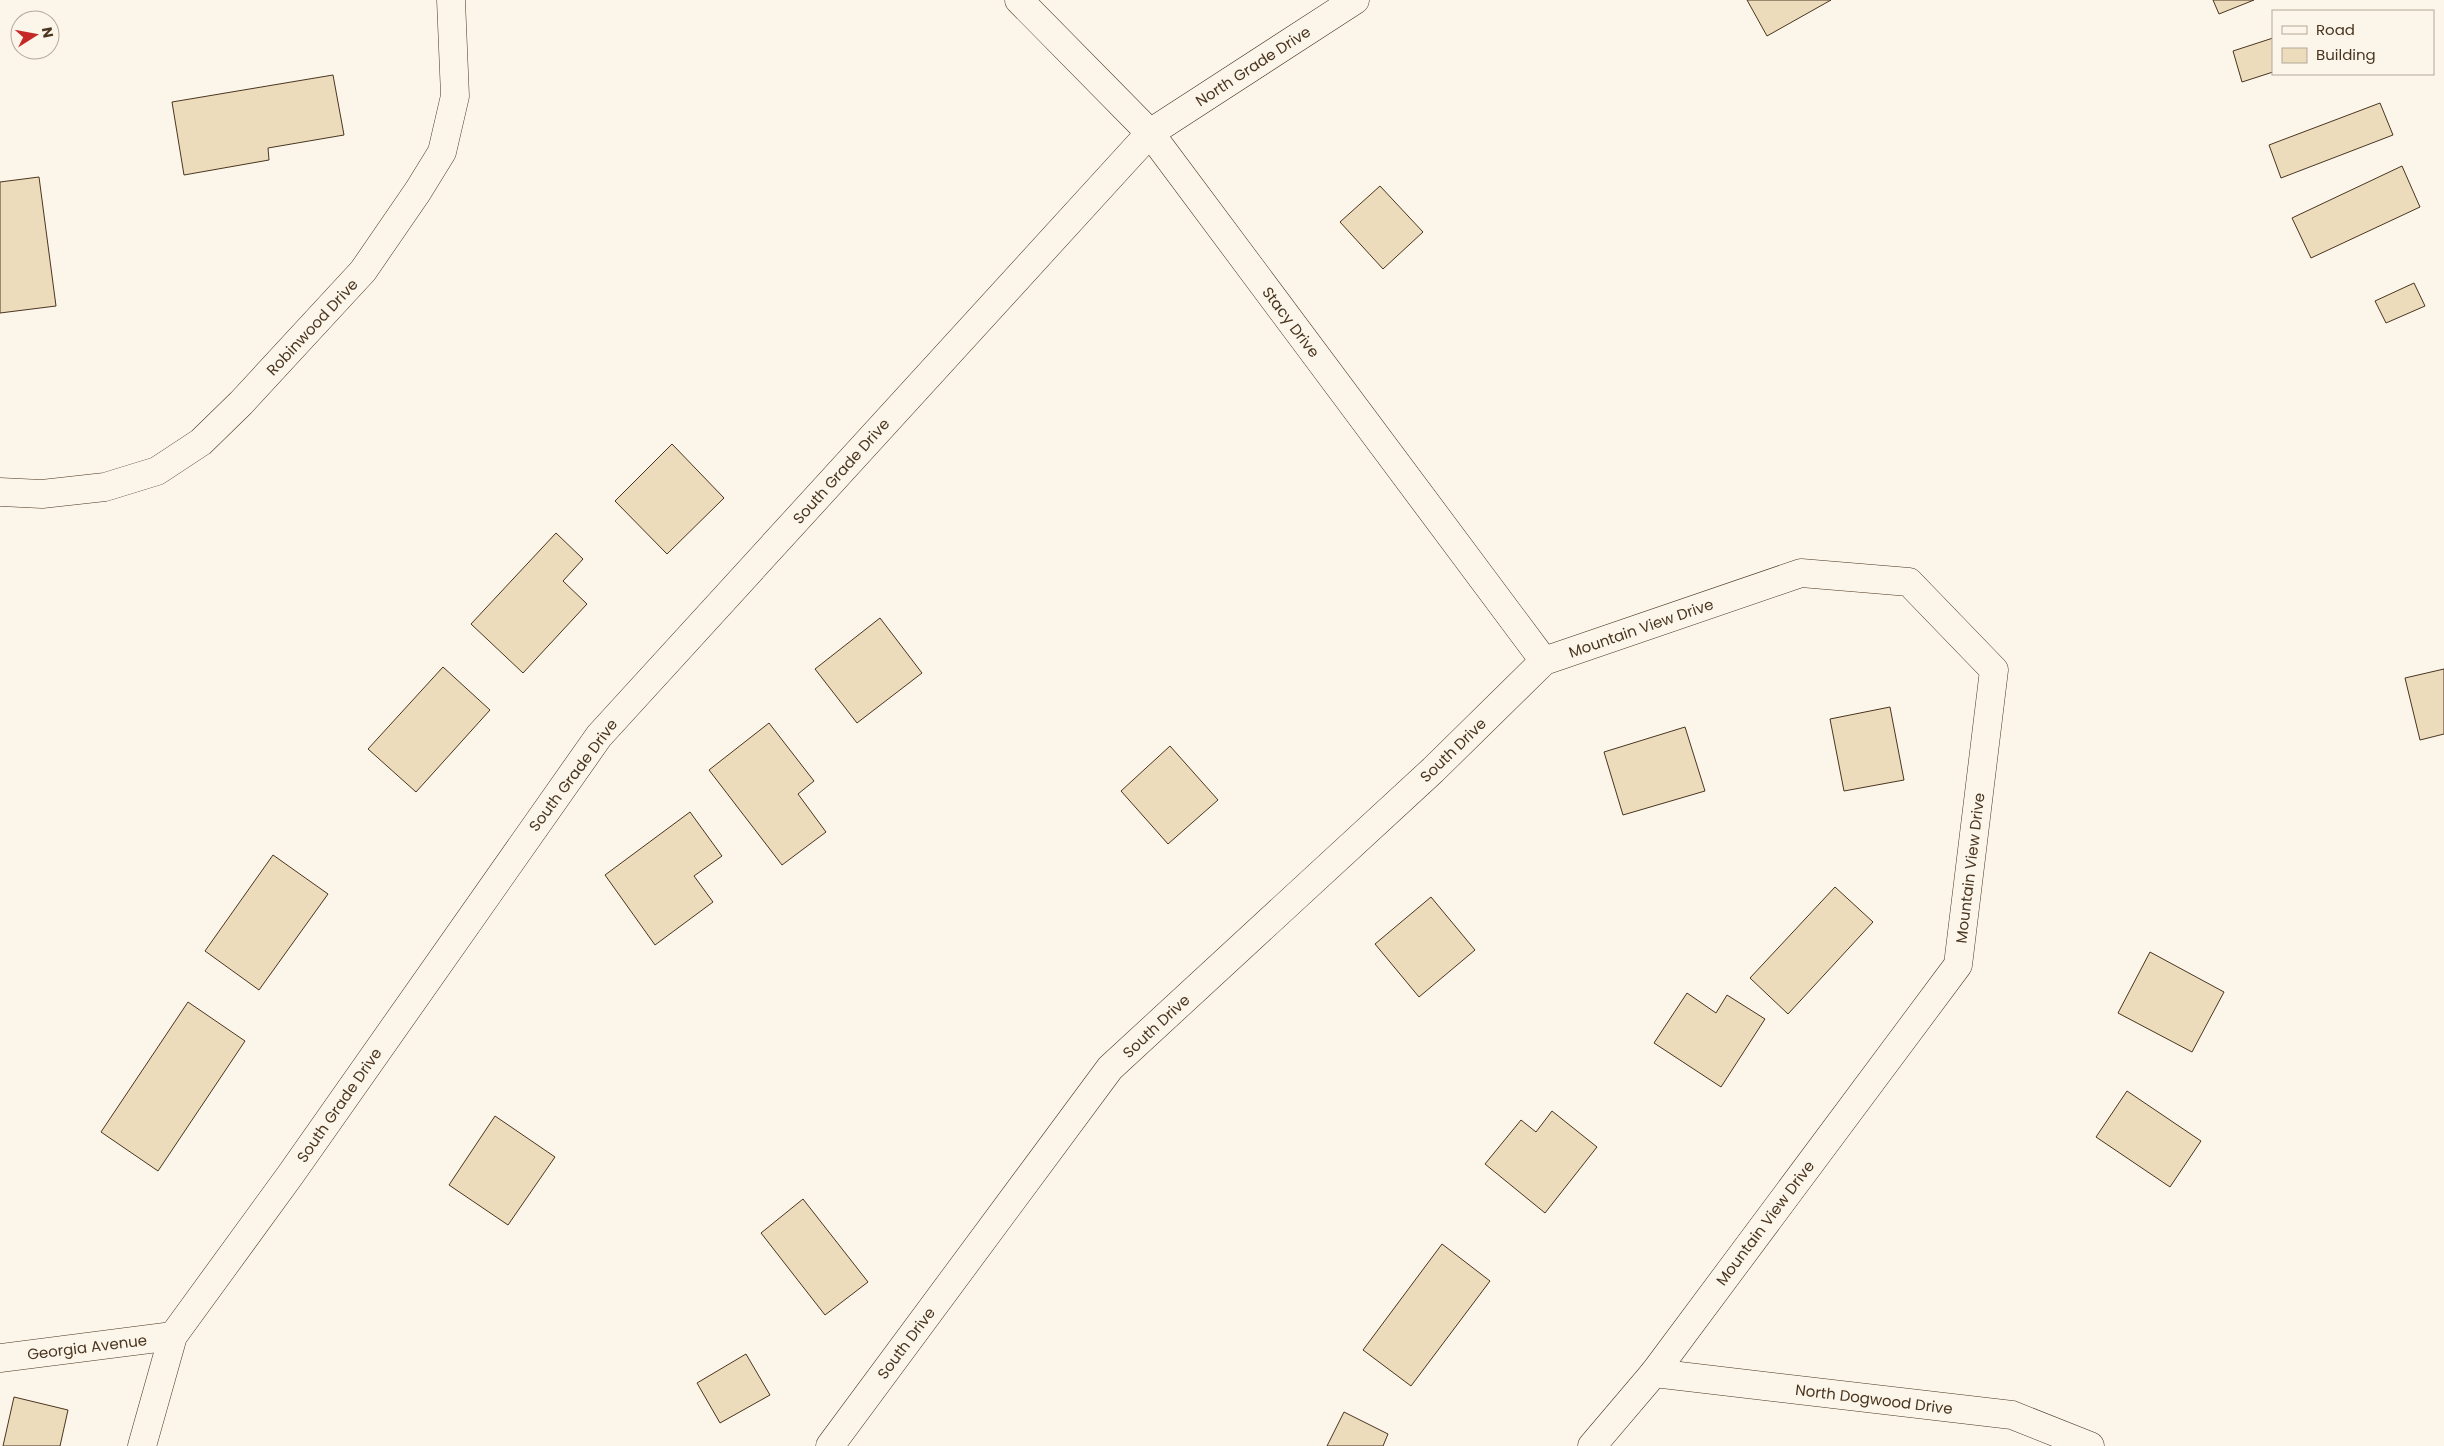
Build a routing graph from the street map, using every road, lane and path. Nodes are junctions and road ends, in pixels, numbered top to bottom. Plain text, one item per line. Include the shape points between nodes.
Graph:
1 (451, 0) edge
2 (1019, 0) edge
3 (1355, 0) edge
4 (1150, 133) junction
5 (0, 492) edge
6 (1544, 661) junction
7 (173, 1336) junction
8 (0, 1358) edge
9 (1654, 1373) junction
10 (142, 1446) edge
11 (830, 1446) edge
12 (1592, 1446) edge
13 (2090, 1446) edge

1 - 5 street, Robinwood Drive via 455,96 442,152 418,192 356,279 201,442 157,471 105,487 42,494
2 - 4 street, Stacy Drive
3 - 4 street, North Grade Drive
4 - 6 street, Stacy Drive
4 - 7 street, South Grade Drive via 599,736
6 - 9 street, Mountain View Drive via 1801,573 1909,582 1994,670 1958,965
6 - 11 street, South Drive via 1433,770 1110,1068
7 - 8 street, Georgia Avenue
7 - 10 street, South Grade Drive
9 - 12 street, Mountain View Drive
9 - 13 street, North Dogwood Drive via 2012,1415

